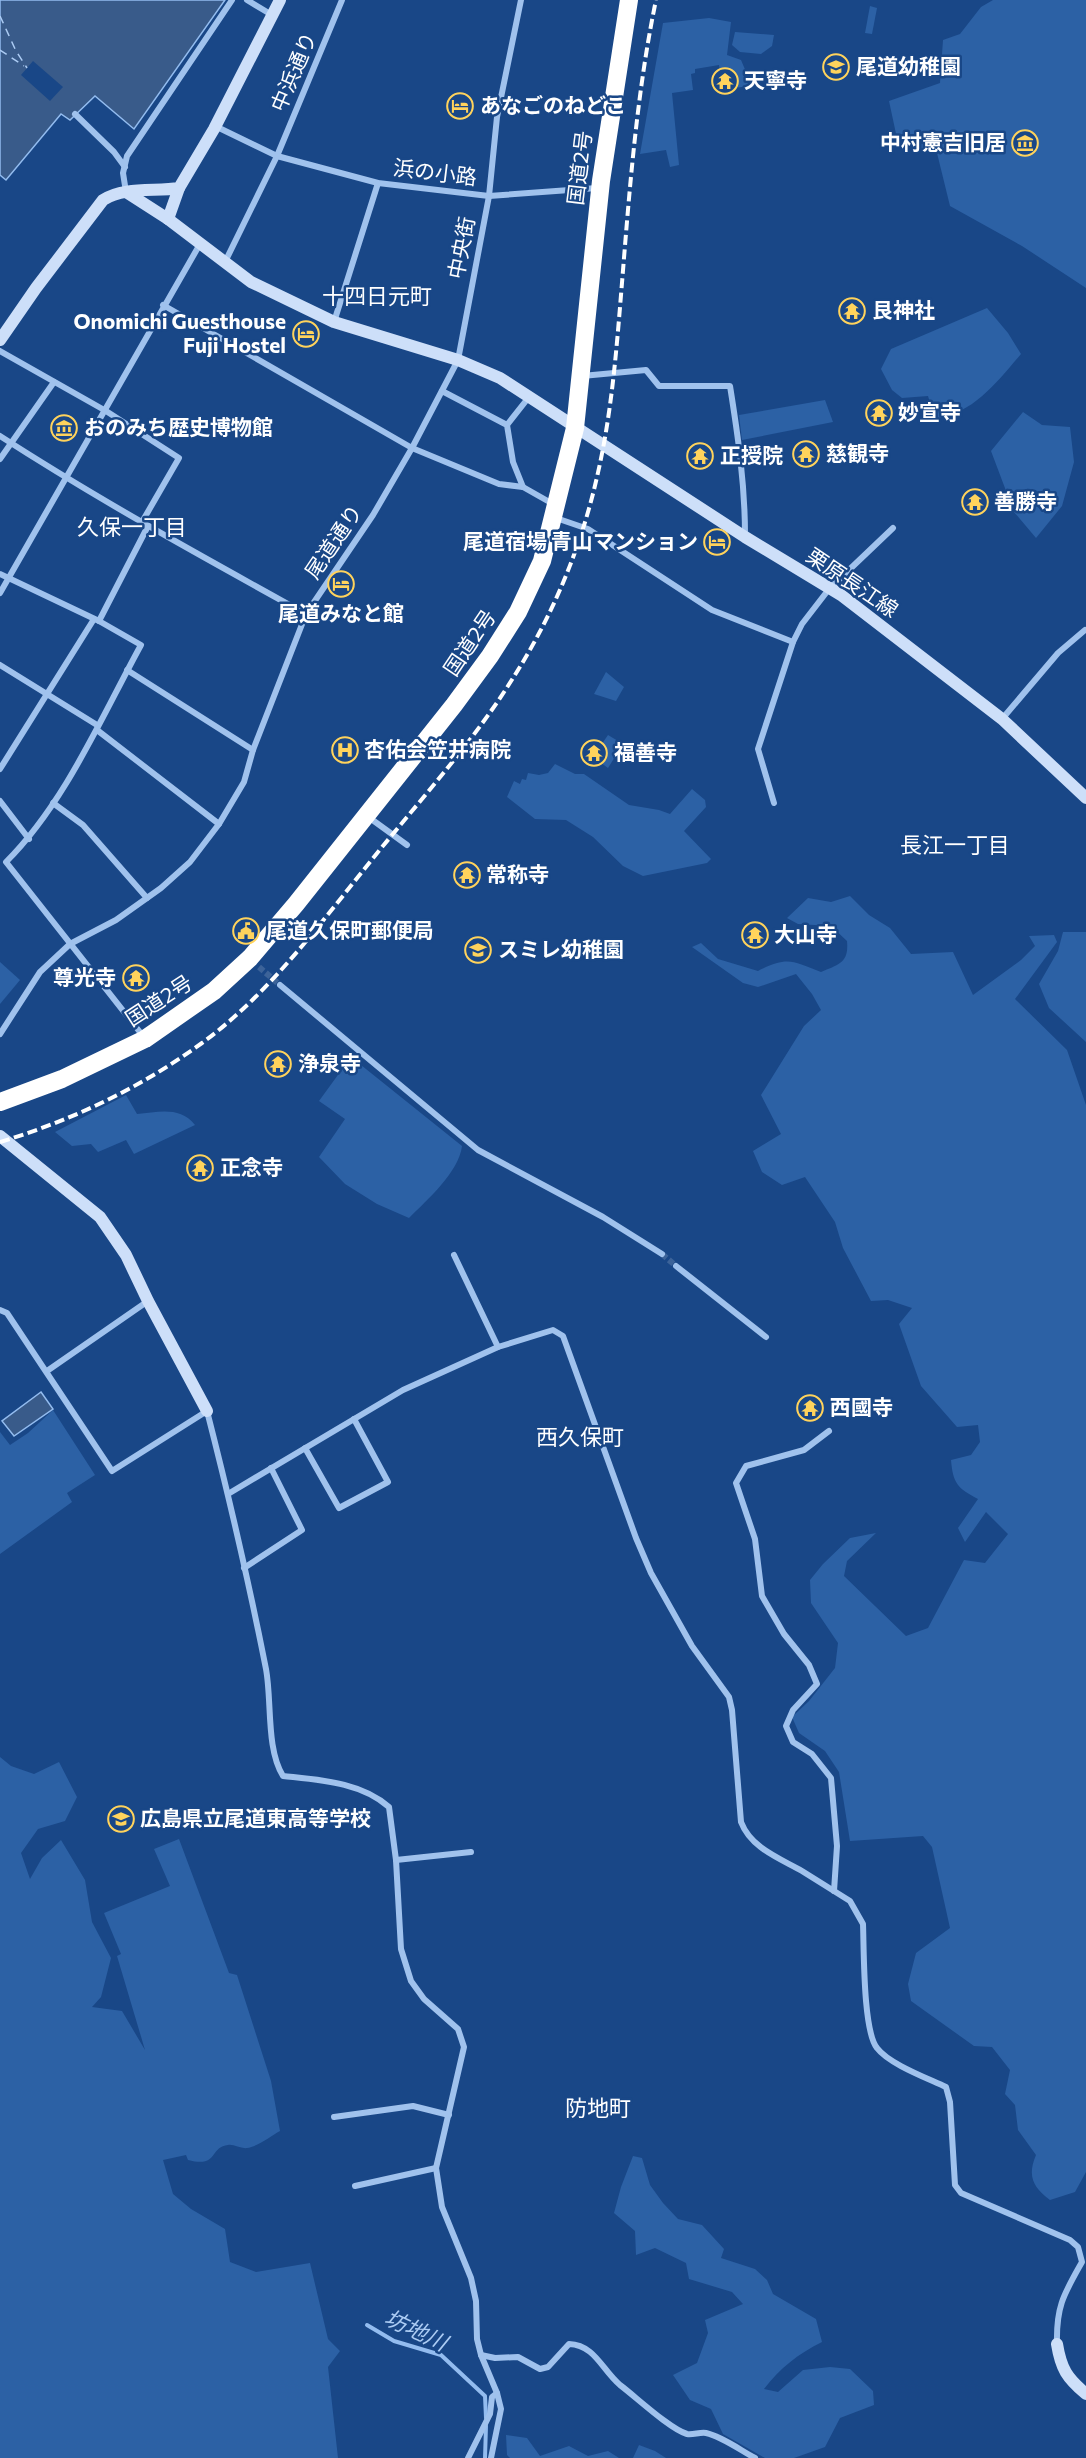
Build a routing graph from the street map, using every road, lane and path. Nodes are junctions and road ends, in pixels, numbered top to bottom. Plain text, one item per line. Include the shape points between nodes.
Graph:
1 (232, 0) edge
2 (247, 0) edge
3 (280, 0) edge
4 (342, 0) edge
5 (521, 0) edge
6 (629, 0) edge
7 (273, 15) junction
8 (75, 114) dead end
9 (215, 126) junction
10 (277, 156) junction
11 (125, 167) junction
12 (378, 183) junction
13 (179, 188) junction
14 (600, 188) junction
15 (126, 192) junction
16 (489, 196) junction
17 (168, 219) junction
18 (200, 243) junction
19 (225, 263) junction
20 (163, 305) junction
21 (334, 322) junction
22 (0, 340) edge
23 (0, 351) edge
24 (458, 360) junction
25 (582, 376) junction
26 (54, 382) junction
27 (442, 391) junction
28 (529, 397) junction
29 (106, 411) junction
30 (507, 425) junction
31 (575, 428) junction
32 (0, 436) edge
33 (11, 443) junction
34 (412, 448) junction
35 (0, 459) edge
36 (65, 478) junction
37 (523, 487) junction
38 (555, 511) junction
39 (145, 524) junction
40 (893, 528) dead end
41 (745, 537) junction
42 (0, 574) edge
43 (10, 578) junction
44 (829, 589) junction
45 (0, 594) edge
46 (306, 614) junction
47 (97, 620) junction
48 (1085, 630) edge
49 (793, 642) junction
50 (0, 665) edge
51 (127, 669) junction
52 (46, 695) junction
53 (1002, 719) junction
54 (97, 728) junction
55 (253, 750) junction
56 (0, 769) edge
57 (1086, 798) edge
58 (0, 801) edge
59 (53, 803) junction
60 (774, 803) dead end
61 (367, 816) junction
62 (219, 824) junction
63 (29, 839) junction
64 (407, 845) dead end
65 (6, 862) junction
66 (0, 867) edge
67 (147, 898) junction
68 (70, 944) junction
69 (280, 985) tunnel mouth
70 (0, 1034) edge
71 (145, 1039) junction
72 (0, 1102) edge
73 (0, 1136) edge
74 (662, 1254) tunnel mouth
75 (454, 1255) dead end
76 (676, 1266) tunnel mouth
77 (148, 1301) junction
78 (0, 1310) edge
79 (766, 1337) dead end
80 (498, 1347) junction
81 (47, 1371) junction
82 (207, 1412) junction
83 (354, 1419) junction
84 (829, 1431) dead end
85 (305, 1448) junction
86 (271, 1468) junction
87 (228, 1494) junction
88 (244, 1568) junction
89 (471, 1852) dead end
90 (396, 1860) junction
91 (834, 1891) junction
92 (449, 2115) junction
93 (334, 2117) dead end
94 (436, 2168) junction
95 (355, 2186) dead end
96 (1057, 2344) joint
97 (481, 2355) junction
98 (497, 2393) junction
99 (1086, 2394) edge
100 (468, 2458) edge
101 (491, 2458) edge
102 (755, 2458) edge

1 - 11 street via 127,156
2 - 7 street
3 - 7 street
4 - 10 street, 中浜通り
5 - 16 street, 中央街 via 497,117
6 - 14 highway, 国道2号
7 - 9 street
8 - 11 street
9 - 10 street, 浜の小路
9 - 13 street
10 - 12 street, 浜の小路
10 - 19 street, 中浜通り
11 - 15 street
12 - 16 street, 浜の小路
12 - 21 street
13 - 15 street
13 - 17 street
14 - 16 street, 浜の小路
14 - 25 highway, 国道2号
15 - 17 street, 栗原長江線
15 - 22 street via 103,200
16 - 24 street, 中央街
17 - 18 street, 栗原長江線
18 - 19 street, 栗原長江線
18 - 20 street
19 - 21 street, 栗原長江線 via 251,282
20 - 29 street
20 - 34 street
21 - 24 street, 栗原長江線
23 - 26 street
24 - 27 street, 尾道通り
24 - 28 street, 栗原長江線 via 500,378
25 - 31 highway, 国道2号
25 - 41 street via 646,370 659,386 730,386
26 - 29 street
26 - 33 street
27 - 30 street
27 - 34 street, 尾道通り
28 - 30 street
28 - 31 street, 栗原長江線
29 - 36 street
29 - 39 street via 179,458
30 - 37 street via 513,462
31 - 38 highway, 国道2号
31 - 41 street, 栗原長江線
32 - 33 street
33 - 35 street
33 - 36 street
34 - 37 street via 499,484
34 - 46 street, 尾道通り via 373,515
36 - 39 street
36 - 43 street
37 - 38 street
38 - 49 street via 712,610
38 - 61 highway, 国道2号 via 538,569 504,636
39 - 46 street
39 - 47 street
40 - 44 street
41 - 44 street, 栗原長江線
42 - 43 street
43 - 45 street
43 - 47 street
44 - 49 street
44 - 53 street, 栗原長江線 via 842,595
46 - 55 street, 尾道通り
47 - 51 street via 141,645
47 - 52 street
48 - 53 street via 1058,653
49 - 60 street via 758,749
50 - 52 street
51 - 54 street
51 - 55 street
52 - 54 street
52 - 56 street
53 - 57 street, 栗原長江線
54 - 59 street
54 - 62 street
55 - 62 street, 尾道通り via 244,782
58 - 63 street
59 - 63 street
59 - 67 street via 83,825
61 - 64 street
61 - 71 highway, 国道2号 via 253,961
62 - 67 street, 尾道通り via 190,862
63 - 65 street
65 - 66 street
65 - 68 street
67 - 68 street, 尾道通り via 117,920
68 - 70 street, 尾道通り via 40,972
68 - 71 street
69 - 74 street via 478,1150 603,1217
71 - 72 highway, 国道2号 via 62,1079
73 - 77 street via 100,1217 126,1255
75 - 80 street
76 - 79 street
77 - 81 street
77 - 82 street
78 - 81 street via 7,1313
80 - 83 street via 403,1390
80 - 91 street via 553,1330 563,1336 651,1573 692,1646 729,1696 745,1833 757,1845
81 - 82 street via 112,1471
82 - 87 street
83 - 85 street
83 - 85 street via 388,1482 339,1508
84 - 91 street via 804,1450 746,1466 736,1483 755,1539 762,1596 784,1634 809,1665 816,1684 793,1710 786,1726 793,1742 812,1754 831,1778 837,1846
85 - 86 street
86 - 87 street
86 - 88 street via 302,1530
87 - 88 street
88 - 90 street via 266,1672 278,1768 283,1776 362,1789 379,1799 389,1807
89 - 90 street
90 - 92 street via 401,1949 411,1981 424,1999 458,2029 464,2047
91 - 96 street via 850,1901 863,1924 872,2040 878,2050 894,2061 946,2087 955,2185 961,2193 1070,2240 1078,2247 1082,2262 1061,2300 1056,2319
92 - 93 street via 412,2106
92 - 94 street
94 - 95 street
94 - 97 street via 442,2207 471,2278
96 - 99 street via 1061,2366
97 - 98 street
97 - 102 street via 518,2357 540,2369 548,2367 569,2344 580,2344 616,2382 666,2421 688,2434 711,2435
98 - 100 street
98 - 101 street via 501,2409

